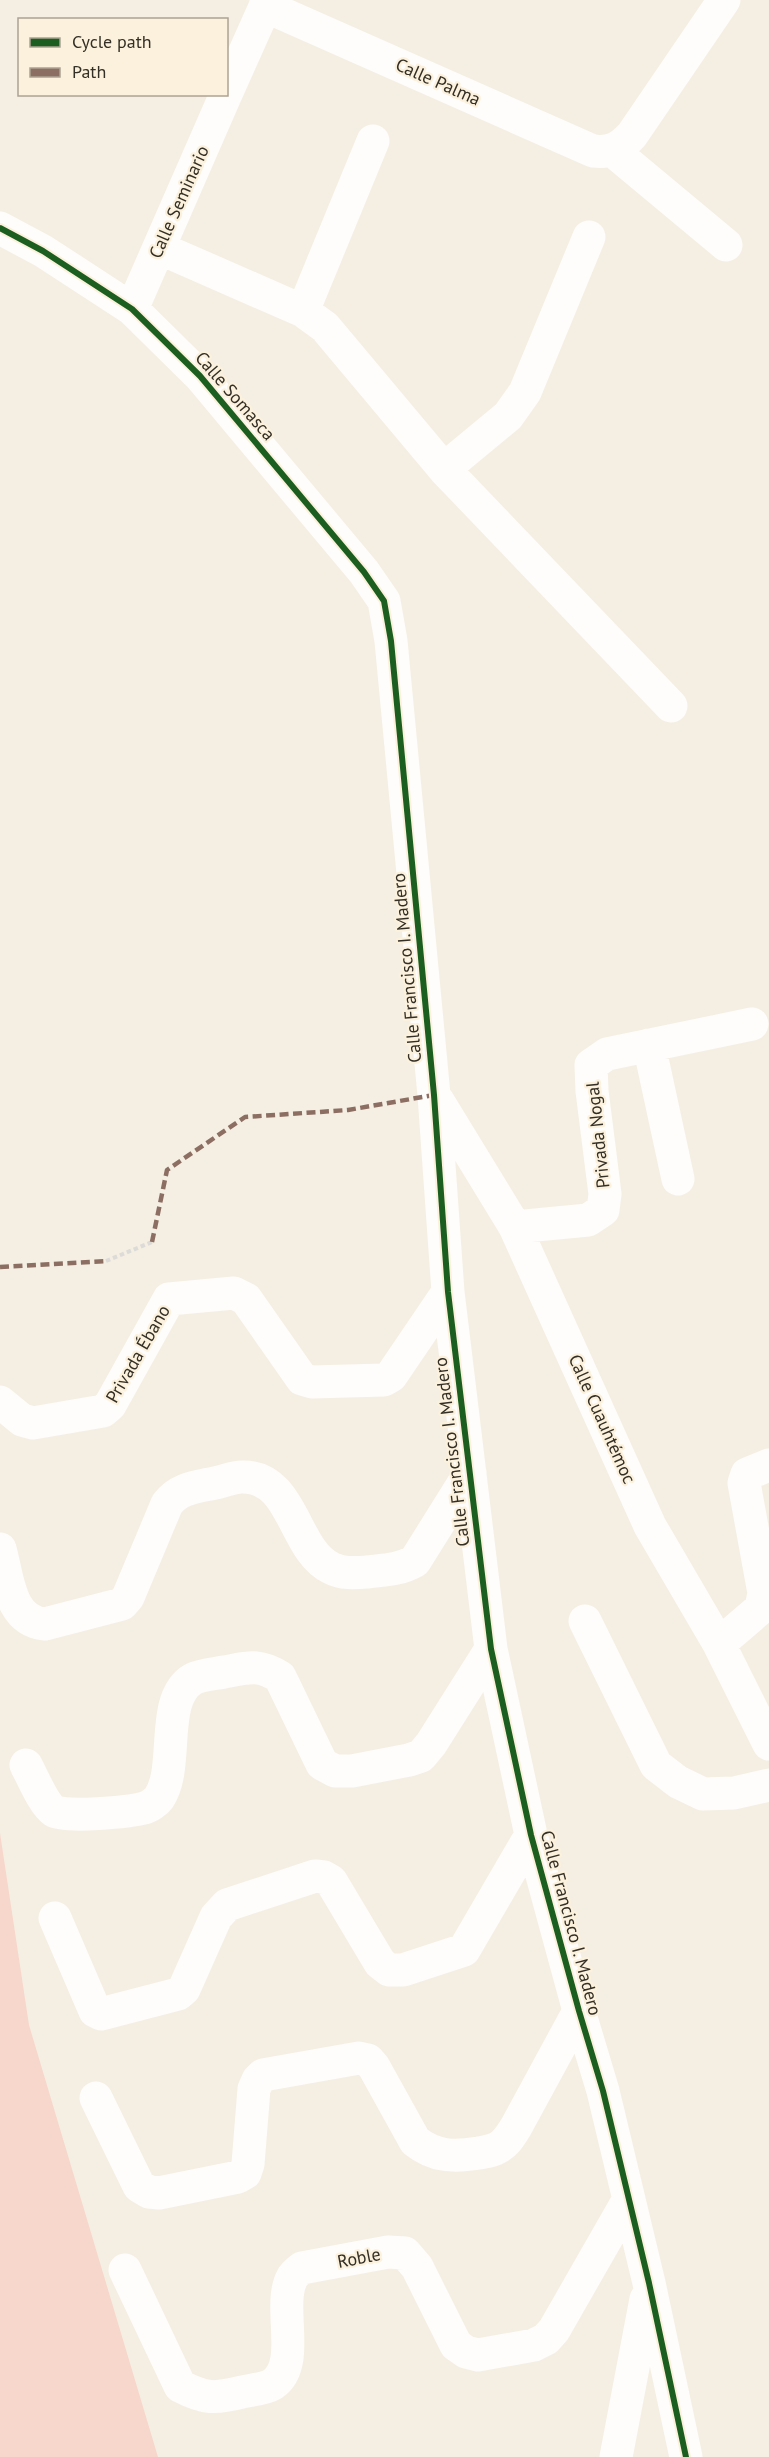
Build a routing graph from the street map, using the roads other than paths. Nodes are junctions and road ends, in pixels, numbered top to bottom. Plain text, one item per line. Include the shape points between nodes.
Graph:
1 (724, 0) edge
2 (267, 3) edge
3 (228, 90) edge
4 (225, 96) edge
5 (373, 141) dead end
6 (612, 150) junction
7 (0, 228) edge
8 (589, 237) dead end
9 (726, 245) dead end
10 (159, 248) junction
11 (132, 309) junction
12 (303, 311) junction
13 (444, 469) junction
14 (384, 601) joint
15 (671, 706) dead end
16 (752, 1024) dead end
17 (649, 1045) junction
18 (434, 1095) junction
19 (678, 1179) dead end
20 (515, 1227) junction
21 (448, 1292) junction
22 (0, 1402) edge
23 (769, 1465) edge
24 (470, 1473) junction
25 (0, 1549) edge
26 (585, 1621) dead end
27 (719, 1644) junction
28 (491, 1649) junction
29 (769, 1744) edge
30 (26, 1765) dead end
31 (769, 1785) edge
32 (531, 1835) junction
33 (55, 1918) dead end
34 (579, 2012) junction
35 (96, 2098) dead end
36 (629, 2199) junction
37 (125, 2270) dead end
38 (650, 2283) junction
39 (616, 2457) edge
40 (686, 2457) edge

1 - 6 street via 632,135 620,148
2 - 3 street, Calle Seminario
2 - 6 street, Calle Palma via 593,151
4 - 10 street, Calle Seminario
5 - 12 street
6 - 9 street
7 - 11 street, Calle Somasca
8 - 13 street via 525,392 508,416
10 - 11 street, Calle Seminario
10 - 12 street
11 - 14 street, Calle Somasca via 200,376
12 - 13 street via 325,327
13 - 15 street
14 - 18 street, Calle Francisco I. Madero
16 - 17 street, Privada Nogal
17 - 19 street
17 - 20 street, Privada Nogal via 607,1054 591,1065 605,1194 603,1210 588,1220
18 - 20 street, Calle Cuauhtémoc
18 - 21 street, Calle Francisco I. Madero
20 - 27 street, Calle Cuauhtémoc via 650,1526
21 - 22 street, Privada Ébano via 397,1369 384,1380 302,1379 246,1299 234,1293 169,1299 103,1411 33,1423 22,1420
21 - 24 street, Calle Francisco I. Madero
23 - 27 street via 747,1474 744,1483 763,1601 761,1608
24 - 25 street via 415,1561 401,1569 350,1574 330,1568 315,1556 281,1497 264,1483 243,1477 174,1494 128,1597 112,1607 45,1624 35,1623 16,1608
24 - 28 street, Calle Francisco I. Madero
26 - 31 street via 656,1765 702,1794 734,1793
27 - 29 street, Calle Cuauhtémoc
28 - 30 street via 431,1744 421,1756 409,1760 352,1771 335,1771 322,1764 280,1677 254,1666 194,1678 181,1689 166,1785 157,1800 146,1808 70,1815 55,1812
28 - 32 street, Calle Francisco I. Madero
32 - 33 street via 464,1950 402,1970 389,1970 380,1963 331,1881 315,1876 227,1905 216,1917 184,1989 178,1994 101,2014 95,2011
32 - 34 street, Calle Francisco I. Madero
34 - 35 street via 507,2141 496,2150 459,2156 426,2150 415,2140 374,2067 368,2060 358,2058 263,2075 254,2089 245,2173 149,2192 139,2186
34 - 36 street, Calle Francisco I. Madero
36 - 37 street, Roble via 554,2330 540,2342 478,2355 466,2352 456,2344 417,2267 405,2253 388,2252 302,2268 292,2277 289,2289 286,2363 282,2375 272,2385 219,2398 198,2395 180,2386
36 - 38 street, Calle Francisco I. Madero
38 - 39 street, Calle Francisco I. Madero
38 - 40 street

